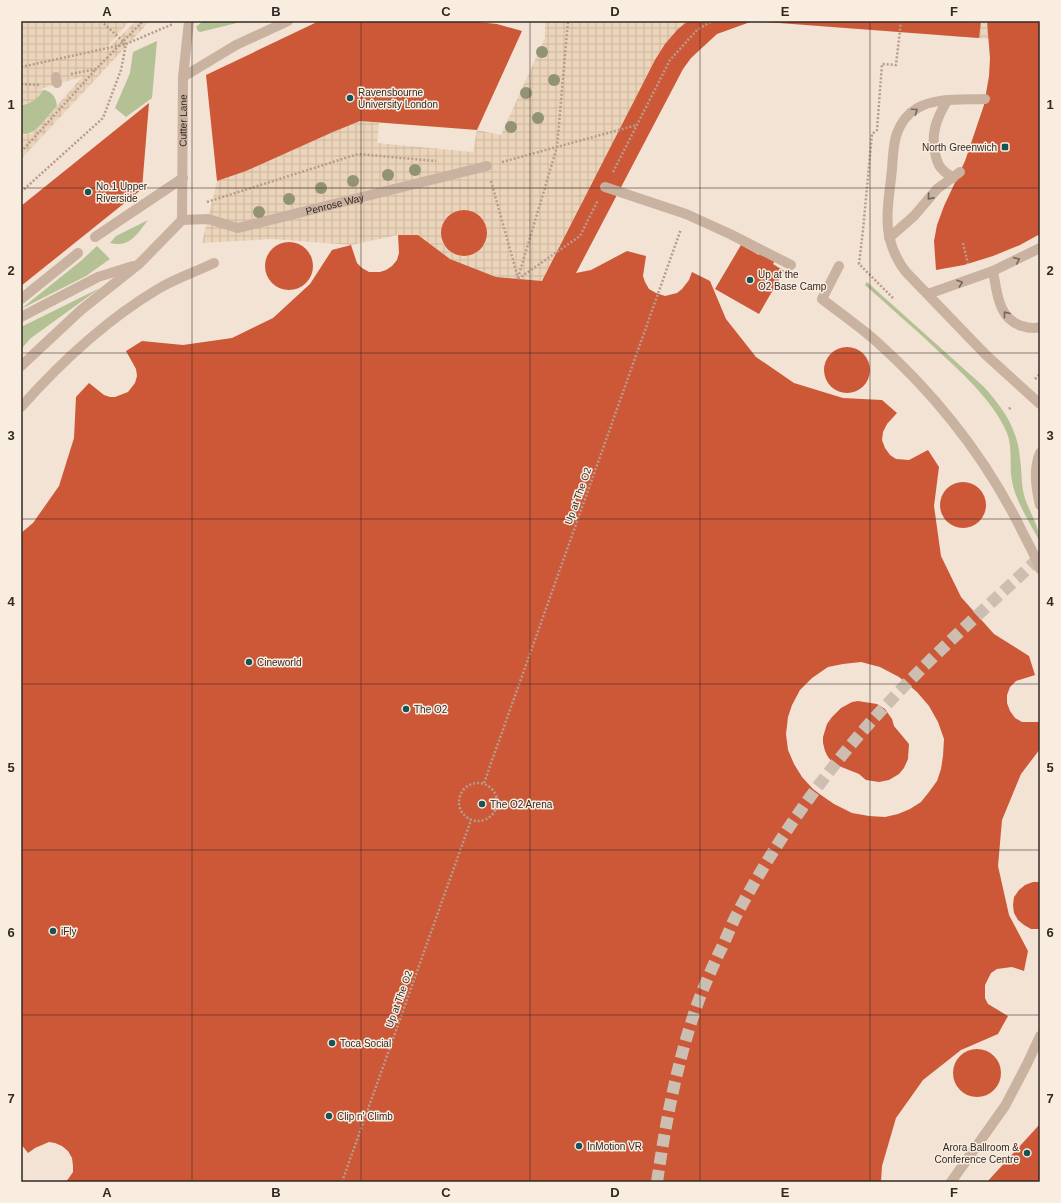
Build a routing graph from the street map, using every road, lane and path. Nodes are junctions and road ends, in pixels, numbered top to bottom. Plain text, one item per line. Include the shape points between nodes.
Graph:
1 (101, 21) edge
2 (143, 21) edge
3 (189, 21) edge
4 (288, 21) edge
5 (568, 21) edge
6 (712, 21) edge
7 (967, 21) edge
8 (987, 22) edge
9 (175, 23) dead end
10 (126, 44) junction
11 (107, 58) dead end
12 (21, 67) edge
13 (96, 69) dead end
14 (184, 77) junction
15 (985, 99) dead end
16 (947, 101) junction
17 (60, 102) dead end
18 (61, 107) junction
19 (637, 125) junction
20 (557, 147) junction
21 (21, 152) edge
22 (442, 162) dead end
23 (487, 166) junction
24 (183, 178) junction
25 (605, 187) junction
26 (21, 192) edge
27 (686, 214) junction
28 (182, 215) junction
29 (95, 237) dead end
30 (890, 238) junction
31 (964, 243) dead end
32 (1040, 248) edge
33 (78, 253) dead end
34 (140, 263) junction
35 (214, 264) dead end
36 (968, 264) dead end
37 (791, 265) dead end
38 (840, 266) dead end
39 (993, 271) junction
40 (518, 279) junction
41 (928, 294) junction
42 (21, 299) edge
43 (21, 317) edge
44 (1040, 327) edge
45 (21, 366) edge
46 (1040, 404) edge
47 (21, 406) edge
48 (1040, 453) edge
49 (1040, 505) edge
50 (1040, 569) edge
51 (484, 783) junction
52 (471, 820) junction
53 (1040, 1036) edge
54 (342, 1182) edge
55 (951, 1182) edge

1 - 10 path
2 - 11 path, bridge
3 - 14 street, Cutter Lane
4 - 14 street via 236,46
5 - 20 path
6 - 19 path via 697,30 670,60
7 - 8 path
9 - 10 path
10 - 12 path
10 - 26 path via 121,70 103,118
13 - 18 path
14 - 24 street, Cutter Lane
15 - 16 street
30 -> 16 street via 888,211 897,133 901,124 915,109 936,101
16 -> 30 street via 935,125 934,149 942,170 956,175 938,189
17 - 18 path
18 - 21 path
19 - 20 path
19 - 25 path
20 - 23 path
20 - 40 path
22 - 28 path via 358,154
23 - 28 street, Penrose Way via 238,228
23 - 40 path
24 - 28 street, Cutter Lane
24 - 29 street
25 - 27 street
25 - 40 path via 580,236
27 - 37 street
27 - 51 path, Up at The O2
28 - 34 street
30 - 41 street via 898,262
31 - 36 path
39 -> 32 street
33 - 42 street
34 - 43 street via 98,277
34 - 45 street via 82,310
35 - 47 street via 158,289 116,318 74,351
38 - 50 street via 822,299 876,342 918,382 953,423 985,467 1011,510
41 -> 39 street
44 -> 39 street via 1019,326 1004,314
41 - 46 street via 986,355
48 - 49 street via 1036,473
51 - 52 path via 477,782 466,786 459,795 461,812
51 - 52 path via 494,791 497,798 495,812 484,820
52 - 54 path, Up at The O2
53 - 55 street via 1005,1106

